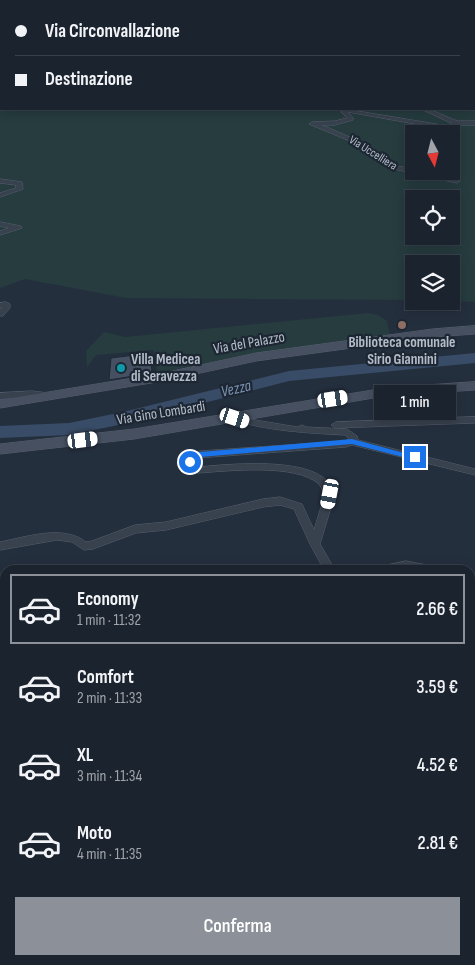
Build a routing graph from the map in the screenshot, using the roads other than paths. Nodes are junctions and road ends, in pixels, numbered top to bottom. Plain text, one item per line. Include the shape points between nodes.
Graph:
1 (426, 110) edge
2 (456, 123) junction
3 (475, 123) edge
4 (0, 181) edge
5 (458, 181) dead end
6 (0, 195) edge
7 (0, 224) edge
8 (0, 233) edge
9 (0, 305) edge
10 (0, 314) edge
11 (475, 330) edge
12 (475, 386) edge
13 (0, 396) edge
14 (50, 396) junction
15 (0, 404) edge
16 (235, 418) junction
17 (475, 420) edge
18 (298, 430) junction
19 (352, 442) junction
20 (0, 449) edge
21 (475, 472) edge
22 (315, 544) junction
23 (0, 546) edge
24 (327, 565) edge

1 - 2 street
2 - 3 street
2 - 5 street, Via Uccelliera via 449,128 347,110 344,112 351,119 346,122 312,124 366,146 396,168
4 - 6 street via 20,183 19,189
7 - 8 street via 18,228
9 - 10 street via 6,304
11 - 14 main road, Via del Palazzo via 256,357 164,377
12 - 16 main road, Via Gino Lombardi via 367,394
13 - 14 street
14 - 15 main road, Via del Palazzo
16 - 18 street
16 - 20 main road, Via Gino Lombardi via 134,434
17 - 18 street via 309,426
18 - 19 street via 347,432 354,438
19 - 21 street
19 - 22 street via 192,456 190,462 198,470 248,466 306,472 324,481 330,494
22 - 23 street via 298,508 280,502 166,526 135,529 92,545 84,546 75,540 57,536
22 - 24 street

